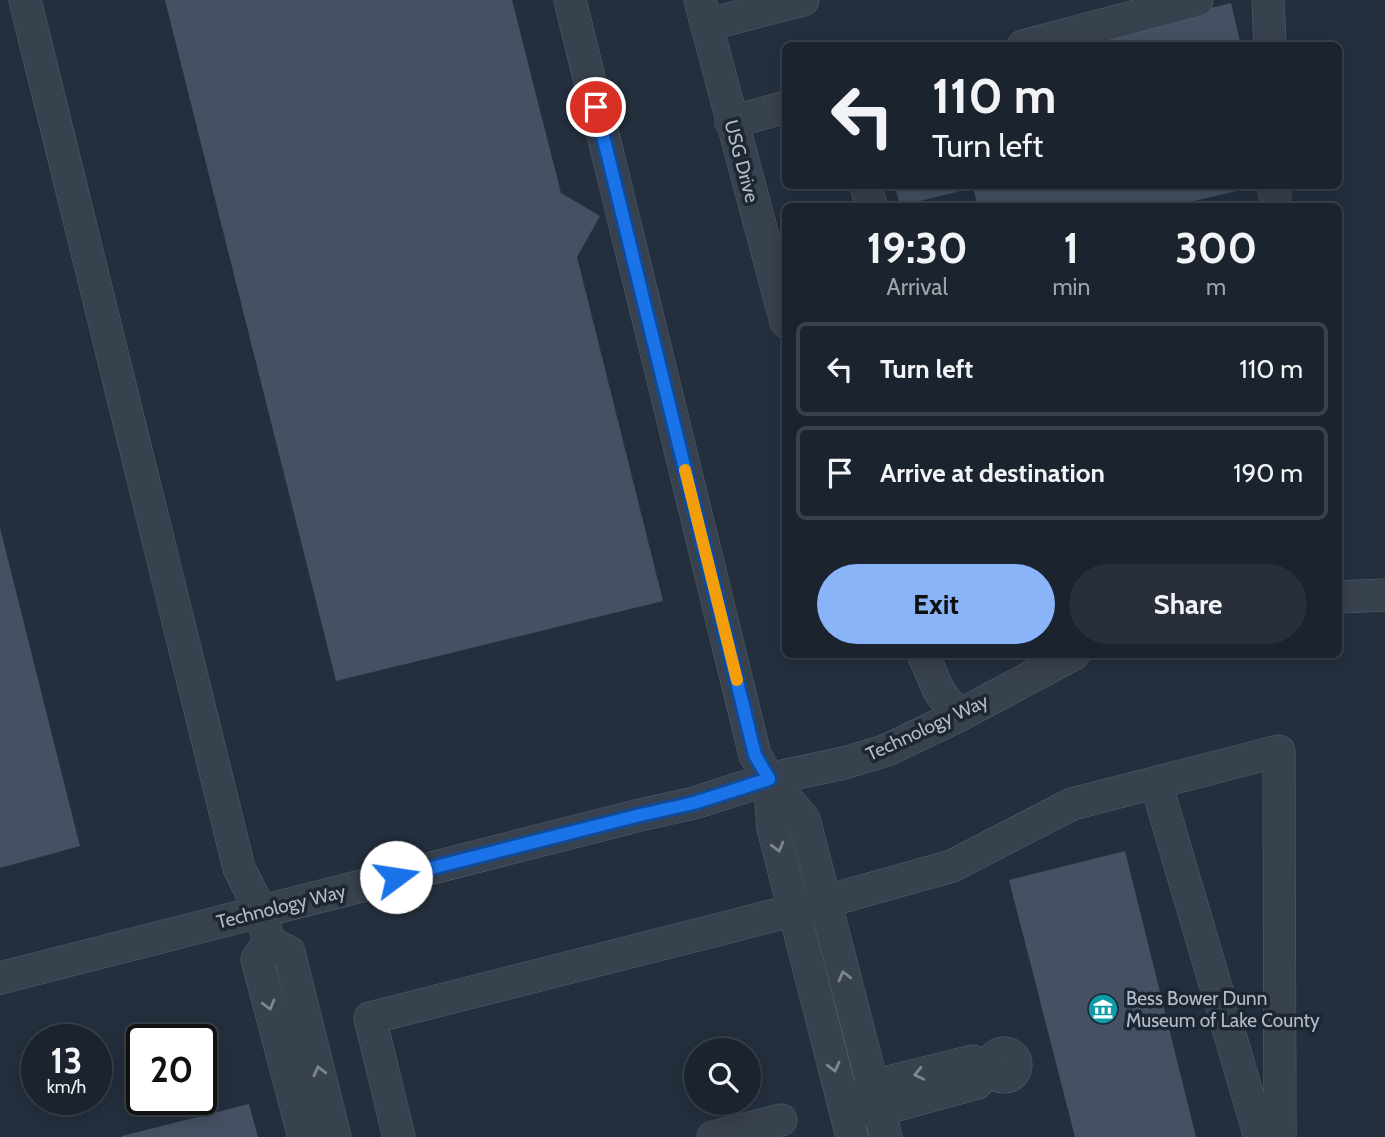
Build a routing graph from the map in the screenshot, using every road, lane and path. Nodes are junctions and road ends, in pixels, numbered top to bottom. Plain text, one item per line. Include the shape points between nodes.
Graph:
1 (25, 0) edge
2 (570, 0) edge
3 (803, 0) edge
4 (1197, 0) edge
5 (1268, 0) edge
6 (703, 12) edge
7 (1038, 42) edge
8 (1270, 42) edge
9 (782, 108) edge
10 (731, 122) junction
11 (782, 290) edge
12 (1385, 595) edge
13 (1342, 597) edge
14 (925, 658) edge
15 (1067, 658) edge
16 (958, 716) junction
17 (769, 779) junction
18 (1156, 783) junction
19 (825, 901) junction
20 (795, 910) junction
21 (261, 912) junction
22 (269, 942) junction
23 (0, 978) edge
24 (310, 1035) junction
25 (279, 1042) junction
26 (987, 1069) dead end
27 (879, 1111) edge
28 (781, 1120) dead end
29 (848, 1123) edge
30 (304, 1137) edge
31 (335, 1137) edge
32 (399, 1137) edge
33 (713, 1137) edge
34 (1260, 1137) edge
35 (1280, 1137) edge

1 - 21 lane via 217,786 239,868
2 - 17 lane via 755,755
3 - 6 lane
4 - 7 lane
5 - 8 lane
6 - 10 lane, USG Drive
9 - 10 lane
10 - 11 lane, USG Drive
12 - 13 lane
14 - 16 lane via 939,691
15 - 16 lane, Technology Way
16 - 17 lane, Technology Way via 887,750
17 - 19 lane via 804,820
17 -> 20 lane via 773,828
17 - 21 lane, Technology Way via 694,803
18 - 19 lane via 1072,804 952,866
18 - 34 lane
18 - 35 lane via 1279,751
19 - 20 lane
27 -> 19 lane
20 -> 29 lane
20 - 32 lane via 370,1018
21 - 22 lane
21 - 23 lane, Technology Way
22 - 24 lane via 289,953
22 -> 25 lane via 257,959
24 - 25 lane
31 -> 24 lane
25 - 30 lane
26 - 27 lane via 976,1083
27 - 29 lane
28 - 33 lane

